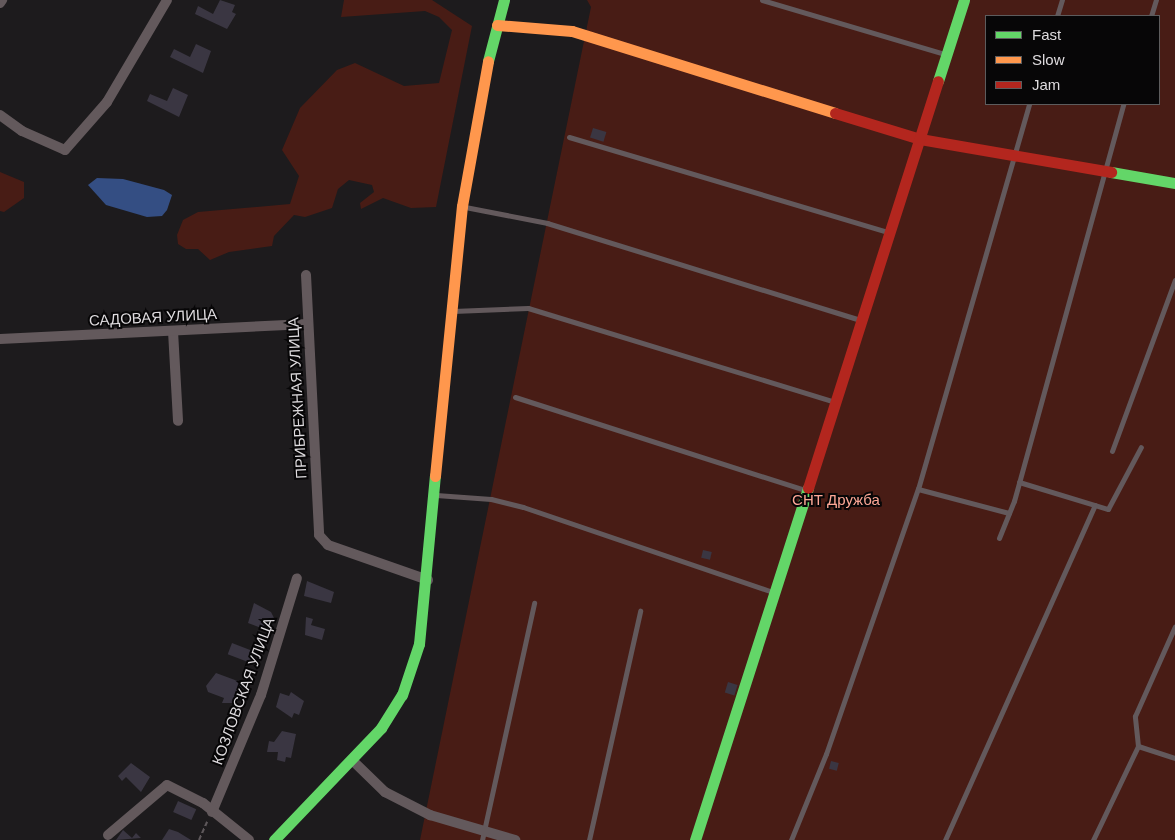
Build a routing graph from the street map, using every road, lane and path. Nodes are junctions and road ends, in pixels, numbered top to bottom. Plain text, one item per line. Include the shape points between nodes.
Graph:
1 (2, 0) edge
2 (167, 0) edge
3 (504, 0) edge
4 (762, 0) edge
5 (964, 0) edge
6 (1062, 0) edge
7 (1156, 0) edge
8 (0, 3) edge
9 (1057, 15) edge
10 (1151, 15) edge
11 (497, 25) junction
12 (948, 55) junction
13 (1029, 105) edge
14 (1123, 105) edge
15 (0, 115) edge
16 (568, 137) dead end
17 (920, 139) junction
18 (1012, 158) junction
19 (1100, 173) junction
20 (1175, 184) edge
21 (462, 206) junction
22 (890, 232) junction
23 (306, 275) dead end
24 (1175, 280) edge
25 (450, 312) junction
26 (864, 321) junction
27 (308, 324) junction
28 (173, 330) junction
29 (0, 339) edge
30 (515, 397) dead end
31 (838, 403) junction
32 (178, 421) dead end
33 (1141, 447) dead end
34 (1112, 451) dead end
35 (1019, 482) junction
36 (918, 489) junction
37 (810, 492) junction
38 (435, 495) junction
39 (1095, 504) junction
40 (1009, 513) junction
41 (999, 538) dead end
42 (297, 578) dead end
43 (428, 580) junction
44 (777, 594) junction
45 (534, 603) dead end
46 (640, 611) dead end
47 (1175, 626) edge
48 (1173, 634) edge
49 (1138, 746) junction
50 (1175, 758) edge
51 (354, 761) junction
52 (212, 812) junction
53 (484, 829) junction
54 (108, 835) dead end
55 (200, 840) edge
56 (249, 840) edge
57 (274, 840) edge
58 (482, 840) edge
59 (515, 840) edge
60 (589, 840) edge
61 (695, 840) edge
62 (791, 840) edge
63 (945, 840) edge
64 (1092, 840) edge

1 - 8 street
2 - 15 street via 107,102 65,150 22,131
3 - 11 street
4 - 12 lane
5 - 12 street
6 - 9 lane
7 - 10 lane
11 - 17 street via 579,32
11 - 21 street
12 - 17 street
13 - 18 lane
14 - 19 lane
16 - 22 lane
17 - 18 street
17 - 22 street
18 - 19 street
18 - 36 lane
19 - 20 street
19 - 35 lane
21 - 25 street
21 - 26 lane via 547,223
22 - 26 street
23 - 27 street, ПРИБРЕЖНАЯ УЛИЦА
24 - 34 lane
25 - 31 lane via 528,308
25 - 38 street
26 - 31 street
27 - 28 street, САДОВАЯ УЛИЦА
27 - 43 street, ПРИБРЕЖНАЯ УЛИЦА via 319,535 328,545
28 - 29 street, САДОВАЯ УЛИЦА
28 - 32 street
30 - 37 lane
31 - 37 street
33 - 39 lane via 1114,505 1108,508
35 - 39 lane
35 - 40 lane
36 - 40 lane
36 - 62 lane via 826,754
37 - 44 street
38 - 43 street
38 - 44 lane via 491,499 523,507
39 - 63 lane
40 - 41 lane
42 - 52 street, КОЗЛОВСКАЯ УЛИЦА via 258,704
43 - 51 street via 408,680 392,712
44 - 61 street
45 - 53 lane
46 - 60 lane
47 - 48 lane
48 - 49 lane via 1135,716
49 - 50 lane
49 - 64 lane
51 - 53 street via 385,792 430,815
51 - 57 street
52 - 54 street via 167,784
52 - 55 path
52 - 56 street
53 - 58 lane
53 - 59 street

